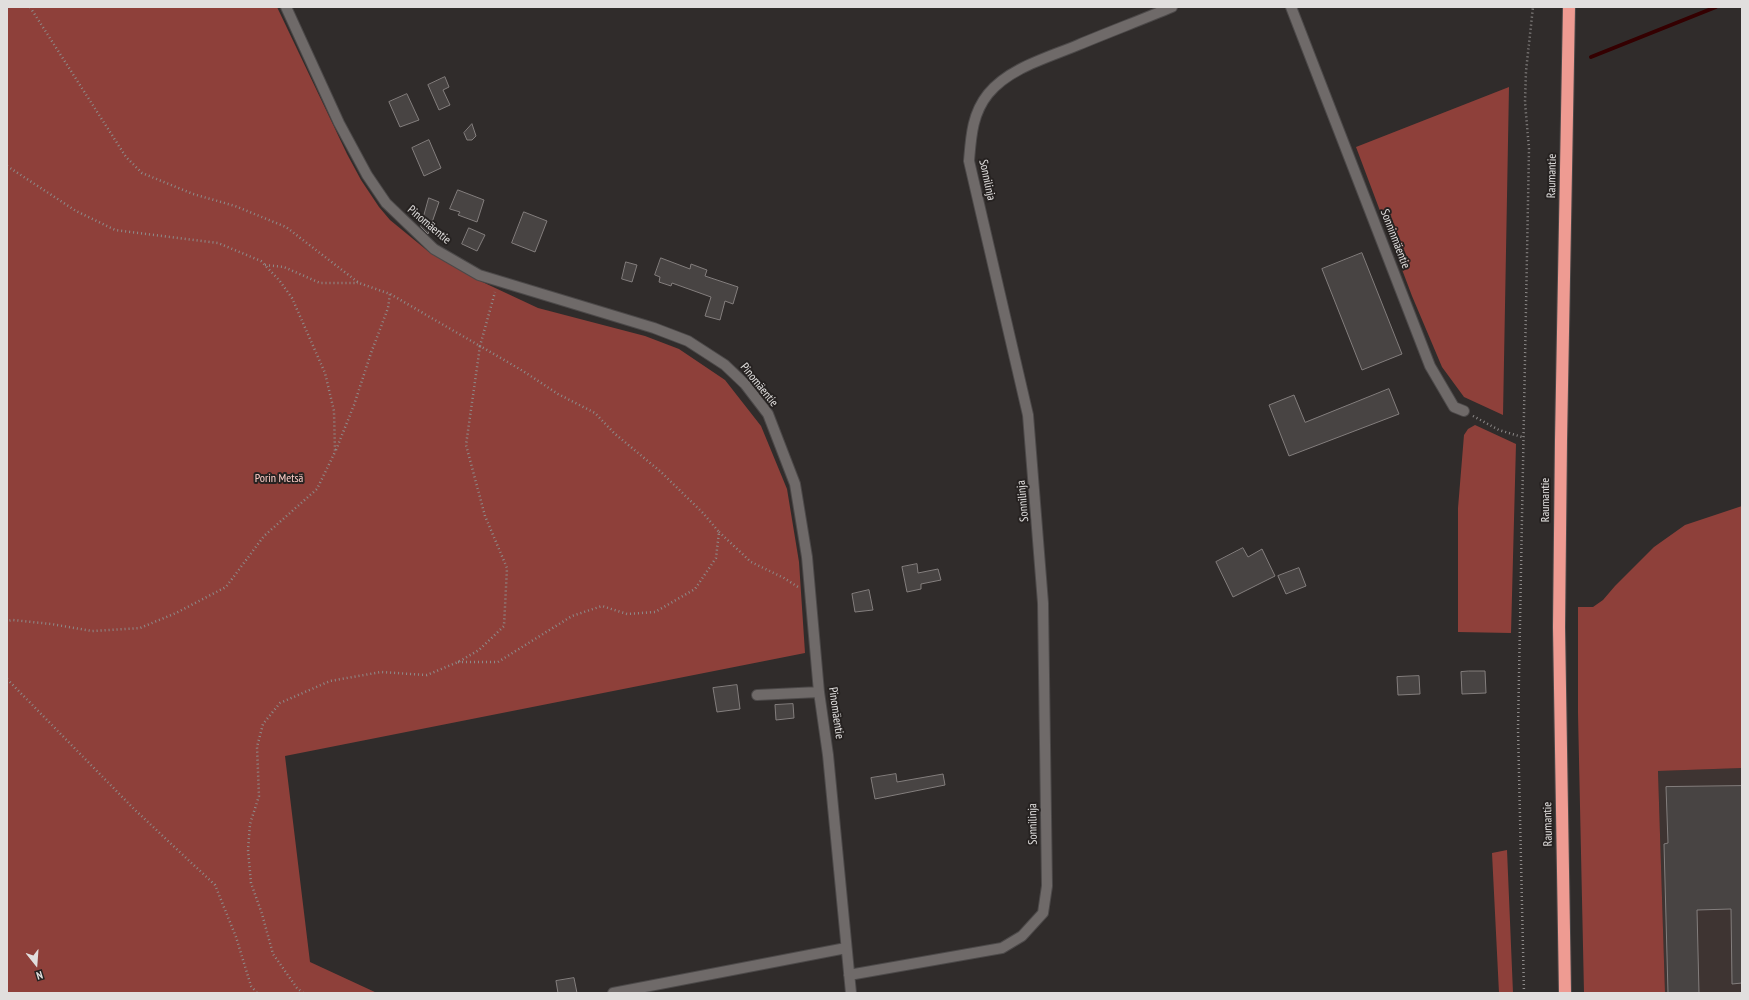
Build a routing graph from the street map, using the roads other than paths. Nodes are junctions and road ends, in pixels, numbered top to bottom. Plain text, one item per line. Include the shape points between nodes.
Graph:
1 (286, 7) edge
2 (1172, 7) edge
3 (1291, 7) edge
4 (1569, 7) edge
5 (1464, 411) road end
6 (819, 692) junction
7 (757, 695) dead end
8 (846, 948) junction
9 (849, 975) junction
10 (613, 993) edge
11 (851, 993) edge
12 (1565, 993) edge

1 - 6 street, Pinomäentie via 339,123 367,175 386,203 434,249 479,275 654,328 688,341 725,365 745,384 768,414 796,484 812,597
2 - 9 street, Sonnilinja via 1026,66 1003,79 987,95 975,115 973,125 969,161 1028,415 1043,603 1047,886 1043,913 1022,936 1002,948
3 - 5 street, Sonninmäentie via 1430,366 1454,407
4 - 12 highway, Raumantie via 1560,440 1559,627
6 - 7 street
6 - 8 street, Pinomäentie via 828,755
8 - 9 street, Pinomäentie
8 - 10 street
9 - 11 street, Pinomäentie

